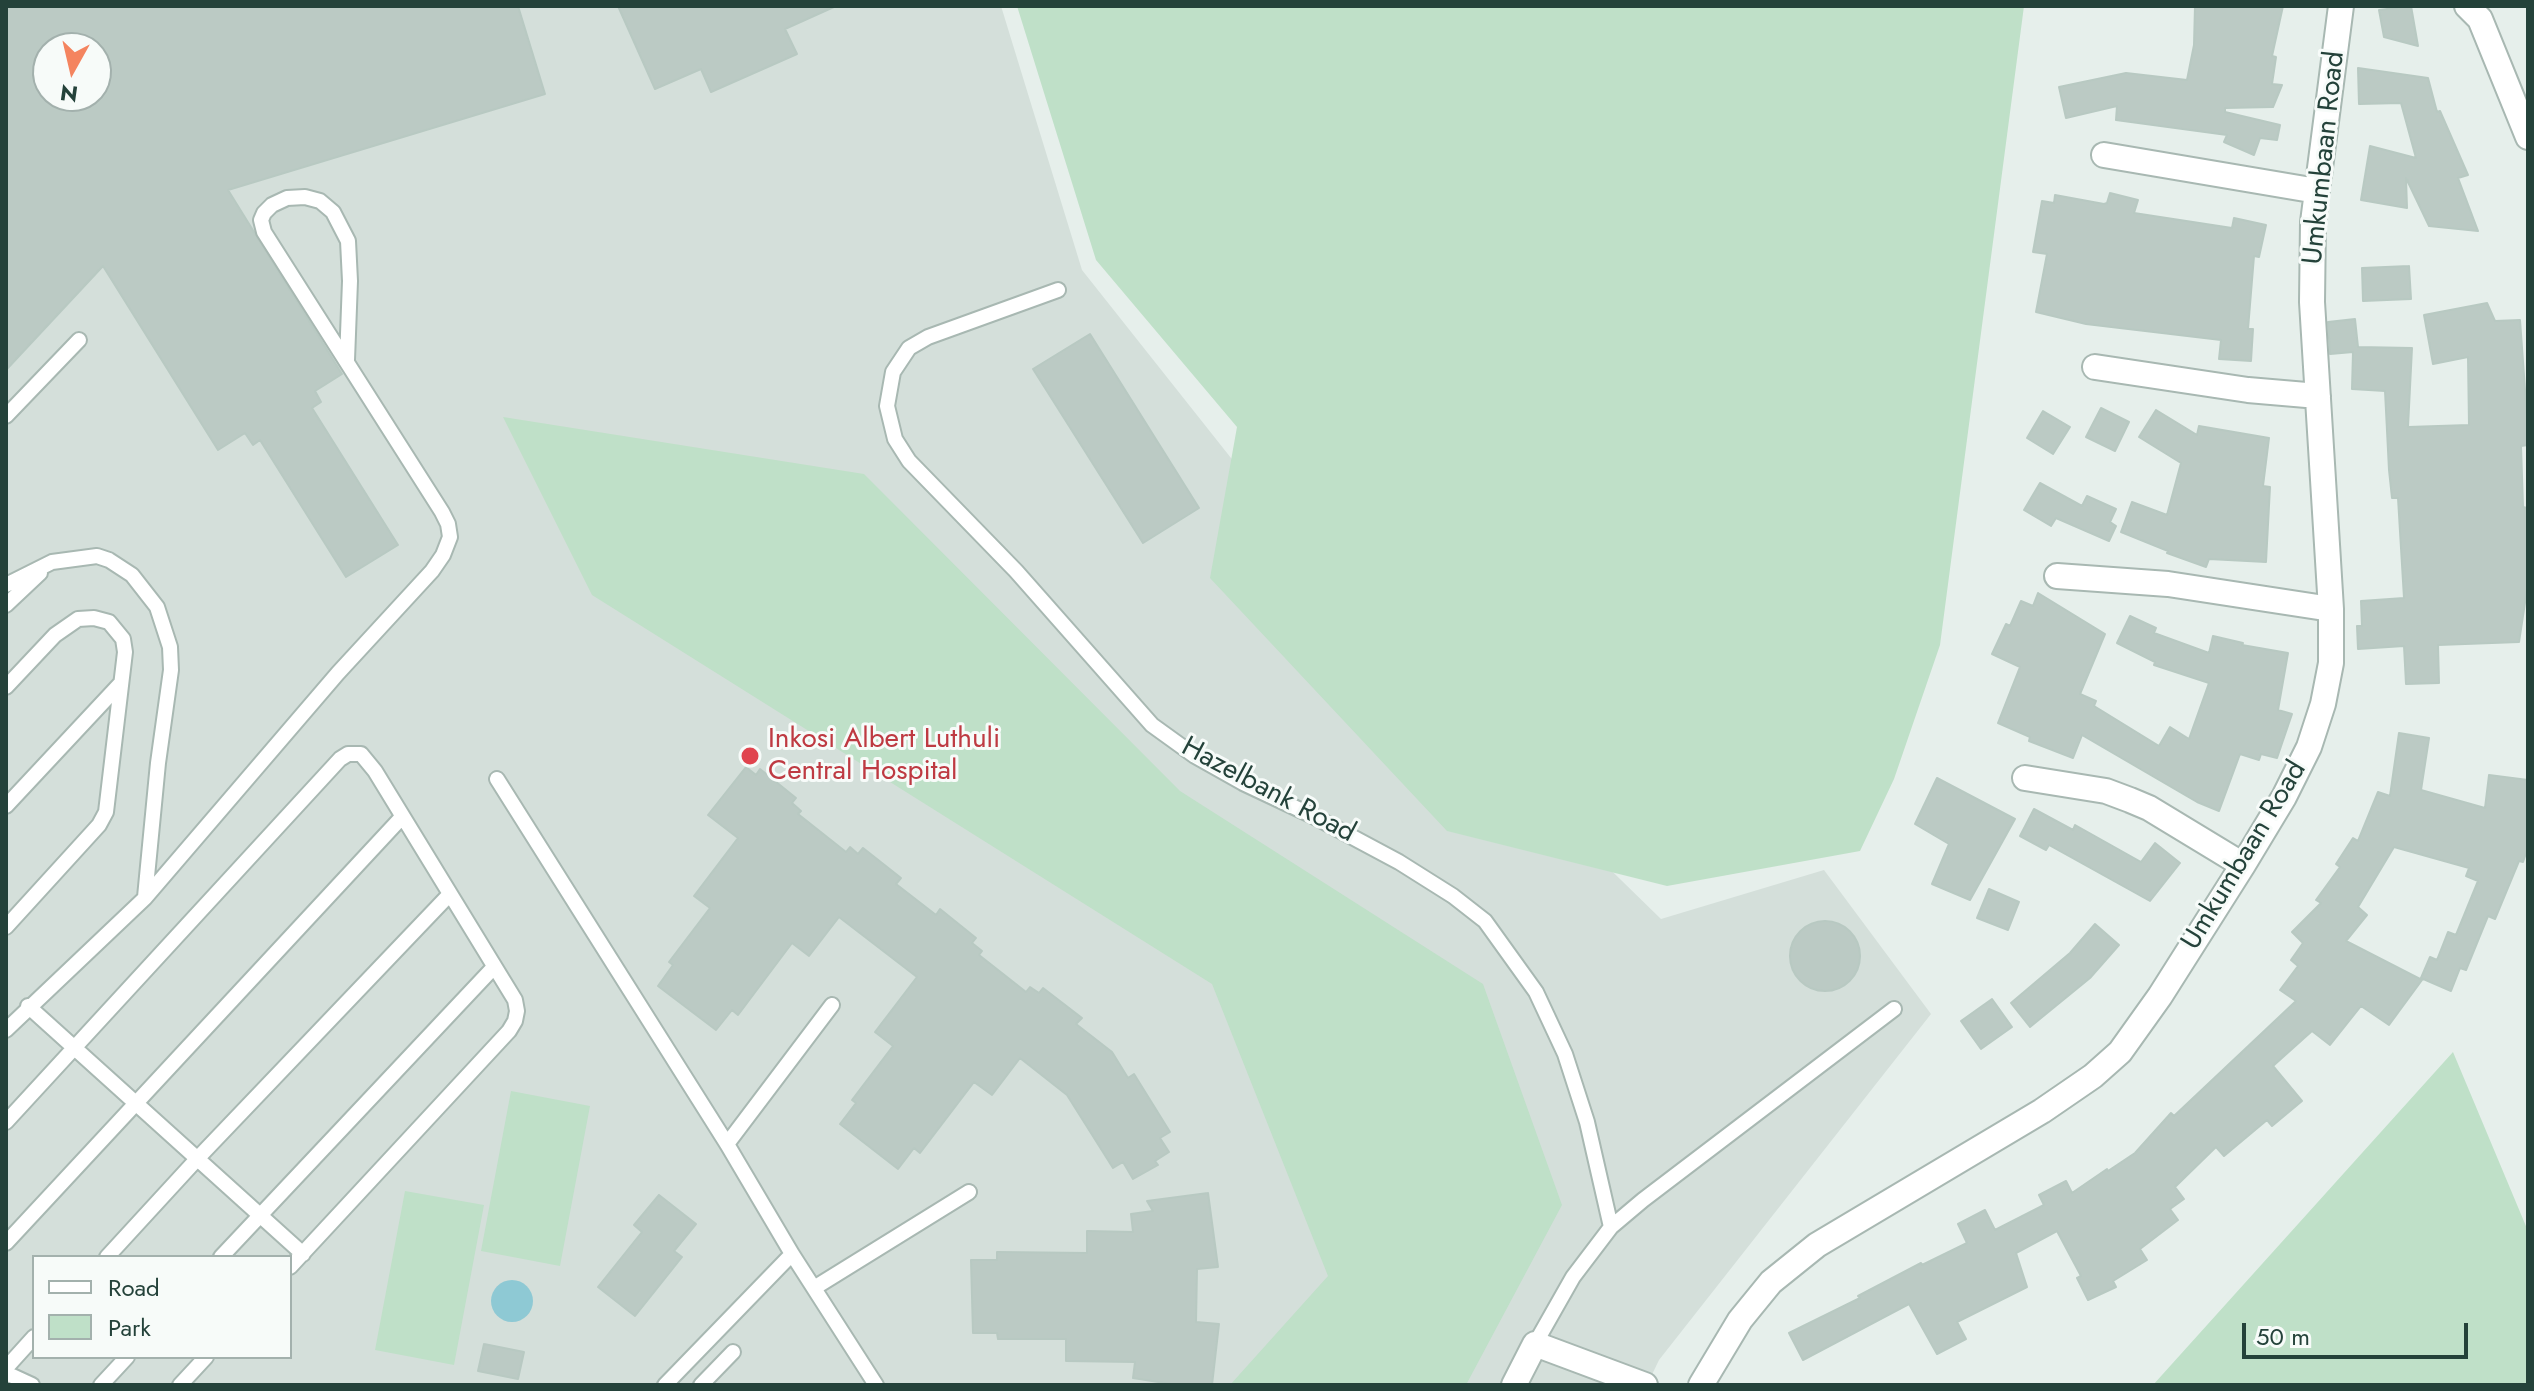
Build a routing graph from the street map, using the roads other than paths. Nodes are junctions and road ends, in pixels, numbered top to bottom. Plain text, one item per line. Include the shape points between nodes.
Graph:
1 (2341, 6) edge
2 (2467, 6) edge
3 (2528, 137) edge
4 (2104, 155) dead end
5 (2317, 191) junction
6 (1058, 290) dead end
7 (79, 340) dead end
8 (347, 360) junction
9 (2095, 367) dead end
10 (2318, 396) junction
11 (6, 416) edge
12 (52, 562) junction
13 (2057, 576) dead end
14 (6, 585) edge
15 (6, 605) edge
16 (2331, 609) junction
17 (122, 683) junction
18 (6, 687) edge
19 (2025, 778) dead end
20 (497, 779) dead end
21 (6, 806) edge
22 (402, 817) junction
23 (2243, 865) junction
24 (449, 895) junction
25 (145, 898) junction
26 (6, 927) edge
27 (494, 967) junction
28 (832, 1005) dead end
29 (28, 1006) junction
30 (1894, 1009) dead end
31 (6, 1030) edge
32 (75, 1048) junction
33 (135, 1103) junction
34 (6, 1122) edge
35 (727, 1144) junction
36 (197, 1159) junction
37 (969, 1192) dead end
38 (260, 1216) junction
39 (1611, 1227) junction
40 (6, 1243) edge
41 (303, 1254) junction
42 (792, 1254) junction
43 (109, 1255) edge
44 (223, 1255) edge
45 (292, 1265) edge
46 (814, 1288) junction
47 (32, 1339) edge
48 (1535, 1344) junction
49 (733, 1352) dead end
50 (125, 1359) edge
51 (204, 1359) edge
52 (6, 1370) edge
53 (32, 1385) edge
54 (101, 1385) edge
55 (180, 1385) edge
56 (665, 1385) edge
57 (701, 1385) edge
58 (876, 1385) edge
59 (1514, 1385) edge
60 (1645, 1385) edge
61 (1701, 1385) edge

1 - 5 street, Umkumbaan Road
2 - 3 street via 2480,19
4 - 5 street
5 - 10 street, Umkumbaan Road via 2312,302
6 - 39 lane, Hazelbank Road via 909,348 893,372 887,406 895,439 909,461 1016,571 1152,725 1243,783 1399,862 1485,921 1536,992 1565,1054
7 - 11 lane
8 - 8 lane via 264,232 264,213 287,198 320,201 333,212 348,241
8 - 25 lane via 448,524 450,537 432,571
9 - 10 street
10 - 16 street, Umkumbaan Road
12 - 14 lane
12 - 15 lane
12 - 25 lane via 97,556 109,560 132,575 165,627 171,670
13 - 16 street via 2168,584
16 - 23 street, Umkumbaan Road via 2331,663 2309,747
17 - 18 lane via 123,639 109,622 94,618 67,625
17 - 21 lane
17 - 26 lane via 106,812
19 - 23 street via 2130,800
20 - 35 lane
22 - 24 lane
22 - 32 lane via 361,754 340,759
22 - 33 lane
23 - 61 street, Umkumbaan Road via 2120,1052 2042,1111 1817,1245 1771,1282 1740,1320
24 - 27 lane
24 - 36 lane
25 - 29 lane
27 - 38 lane
27 - 41 lane via 515,1000 509,1031
28 - 35 lane
29 - 31 lane
29 - 32 lane
30 - 39 lane
32 - 33 lane
32 - 34 lane
33 - 36 lane
33 - 40 lane
35 - 42 lane
36 - 38 lane
36 - 43 lane
37 - 46 lane
38 - 41 lane
38 - 44 lane
39 - 48 lane via 1573,1277
41 - 45 lane
42 - 46 lane
42 - 56 lane
46 - 58 lane
47 - 52 lane
48 - 59 street
48 - 60 street
49 - 57 lane
50 - 54 lane
51 - 55 lane
52 - 53 lane

